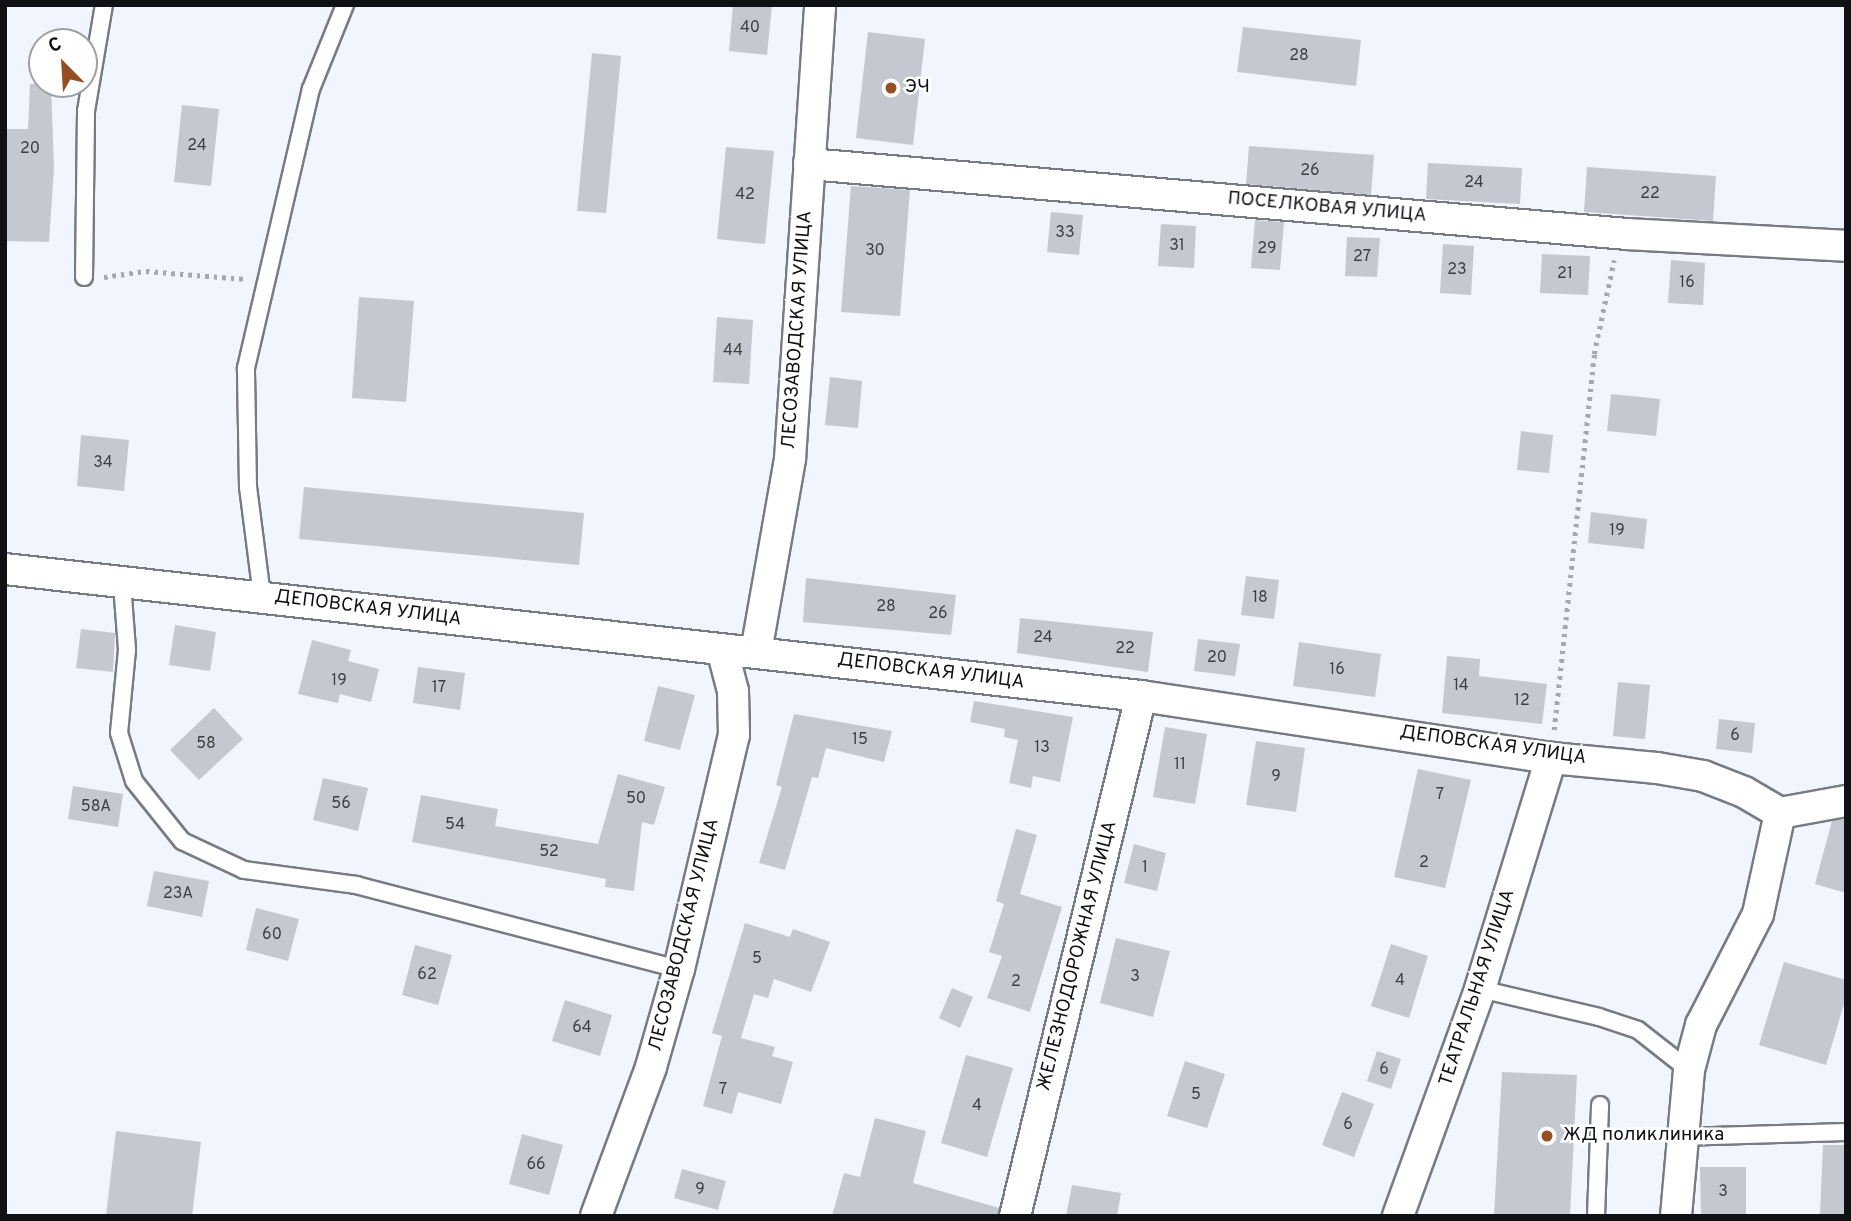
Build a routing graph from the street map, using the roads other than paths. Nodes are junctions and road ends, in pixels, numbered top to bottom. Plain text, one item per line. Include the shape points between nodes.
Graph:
1 (104, 5) edge
2 (345, 5) edge
3 (820, 5) edge
4 (809, 164) junction
5 (1846, 246) edge
6 (84, 276) road end
7 (5, 569) edge
8 (122, 583) junction
9 (262, 596) junction
10 (722, 649) junction
11 (756, 652) junction
12 (1141, 696) junction
13 (1551, 758) junction
14 (1846, 802) edge
15 (1780, 813) junction
16 (680, 968) junction
17 (1480, 989) junction
18 (1689, 1070) junction
19 (1600, 1105) dead end
20 (1846, 1132) edge
21 (1679, 1137) junction
22 (596, 1216) edge
23 (1015, 1216) edge
24 (1398, 1216) edge
25 (1596, 1216) edge
26 (1675, 1216) edge

1 - 6 lane via 86,111
2 - 9 lane via 311,89 246,368 248,487
3 - 4 street, ЛЕСОЗАВОДСКАЯ УЛИЦА
4 - 5 street, ПОСЕЛКОВАЯ УЛИЦА via 1627,234
4 - 11 street, ЛЕСОЗАВОДСКАЯ УЛИЦА via 790,459
7 - 8 street, ДЕПОВСКАЯ УЛИЦА
8 - 9 street, ДЕПОВСКАЯ УЛИЦА
8 - 16 lane via 127,650 119,733 134,781 182,841 244,870 356,885
9 - 10 street, ДЕПОВСКАЯ УЛИЦА
10 - 11 street, ДЕПОВСКАЯ УЛИЦА
10 - 16 street, ЛЕСОЗАВОДСКАЯ УЛИЦА via 733,691 734,735
11 - 12 street, ДЕПОВСКАЯ УЛИЦА
12 - 13 street, ДЕПОВСКАЯ УЛИЦА
12 - 23 street, ЖЕЛЕЗНОДОРОЖНАЯ УЛИЦА
13 - 15 street, ДЕПОВСКАЯ УЛИЦА via 1703,776
13 - 17 street, ТЕАТРАЛЬНАЯ УЛИЦА
14 - 15 street
15 - 18 street via 1758,914 1701,1026
16 - 22 street, ЛЕСОЗАВОДСКАЯ УЛИЦА via 651,1067
17 - 18 lane via 1638,1030
17 - 24 street, ТЕАТРАЛЬНАЯ УЛИЦА
18 - 21 street
19 - 25 lane
20 - 21 lane
21 - 26 street

